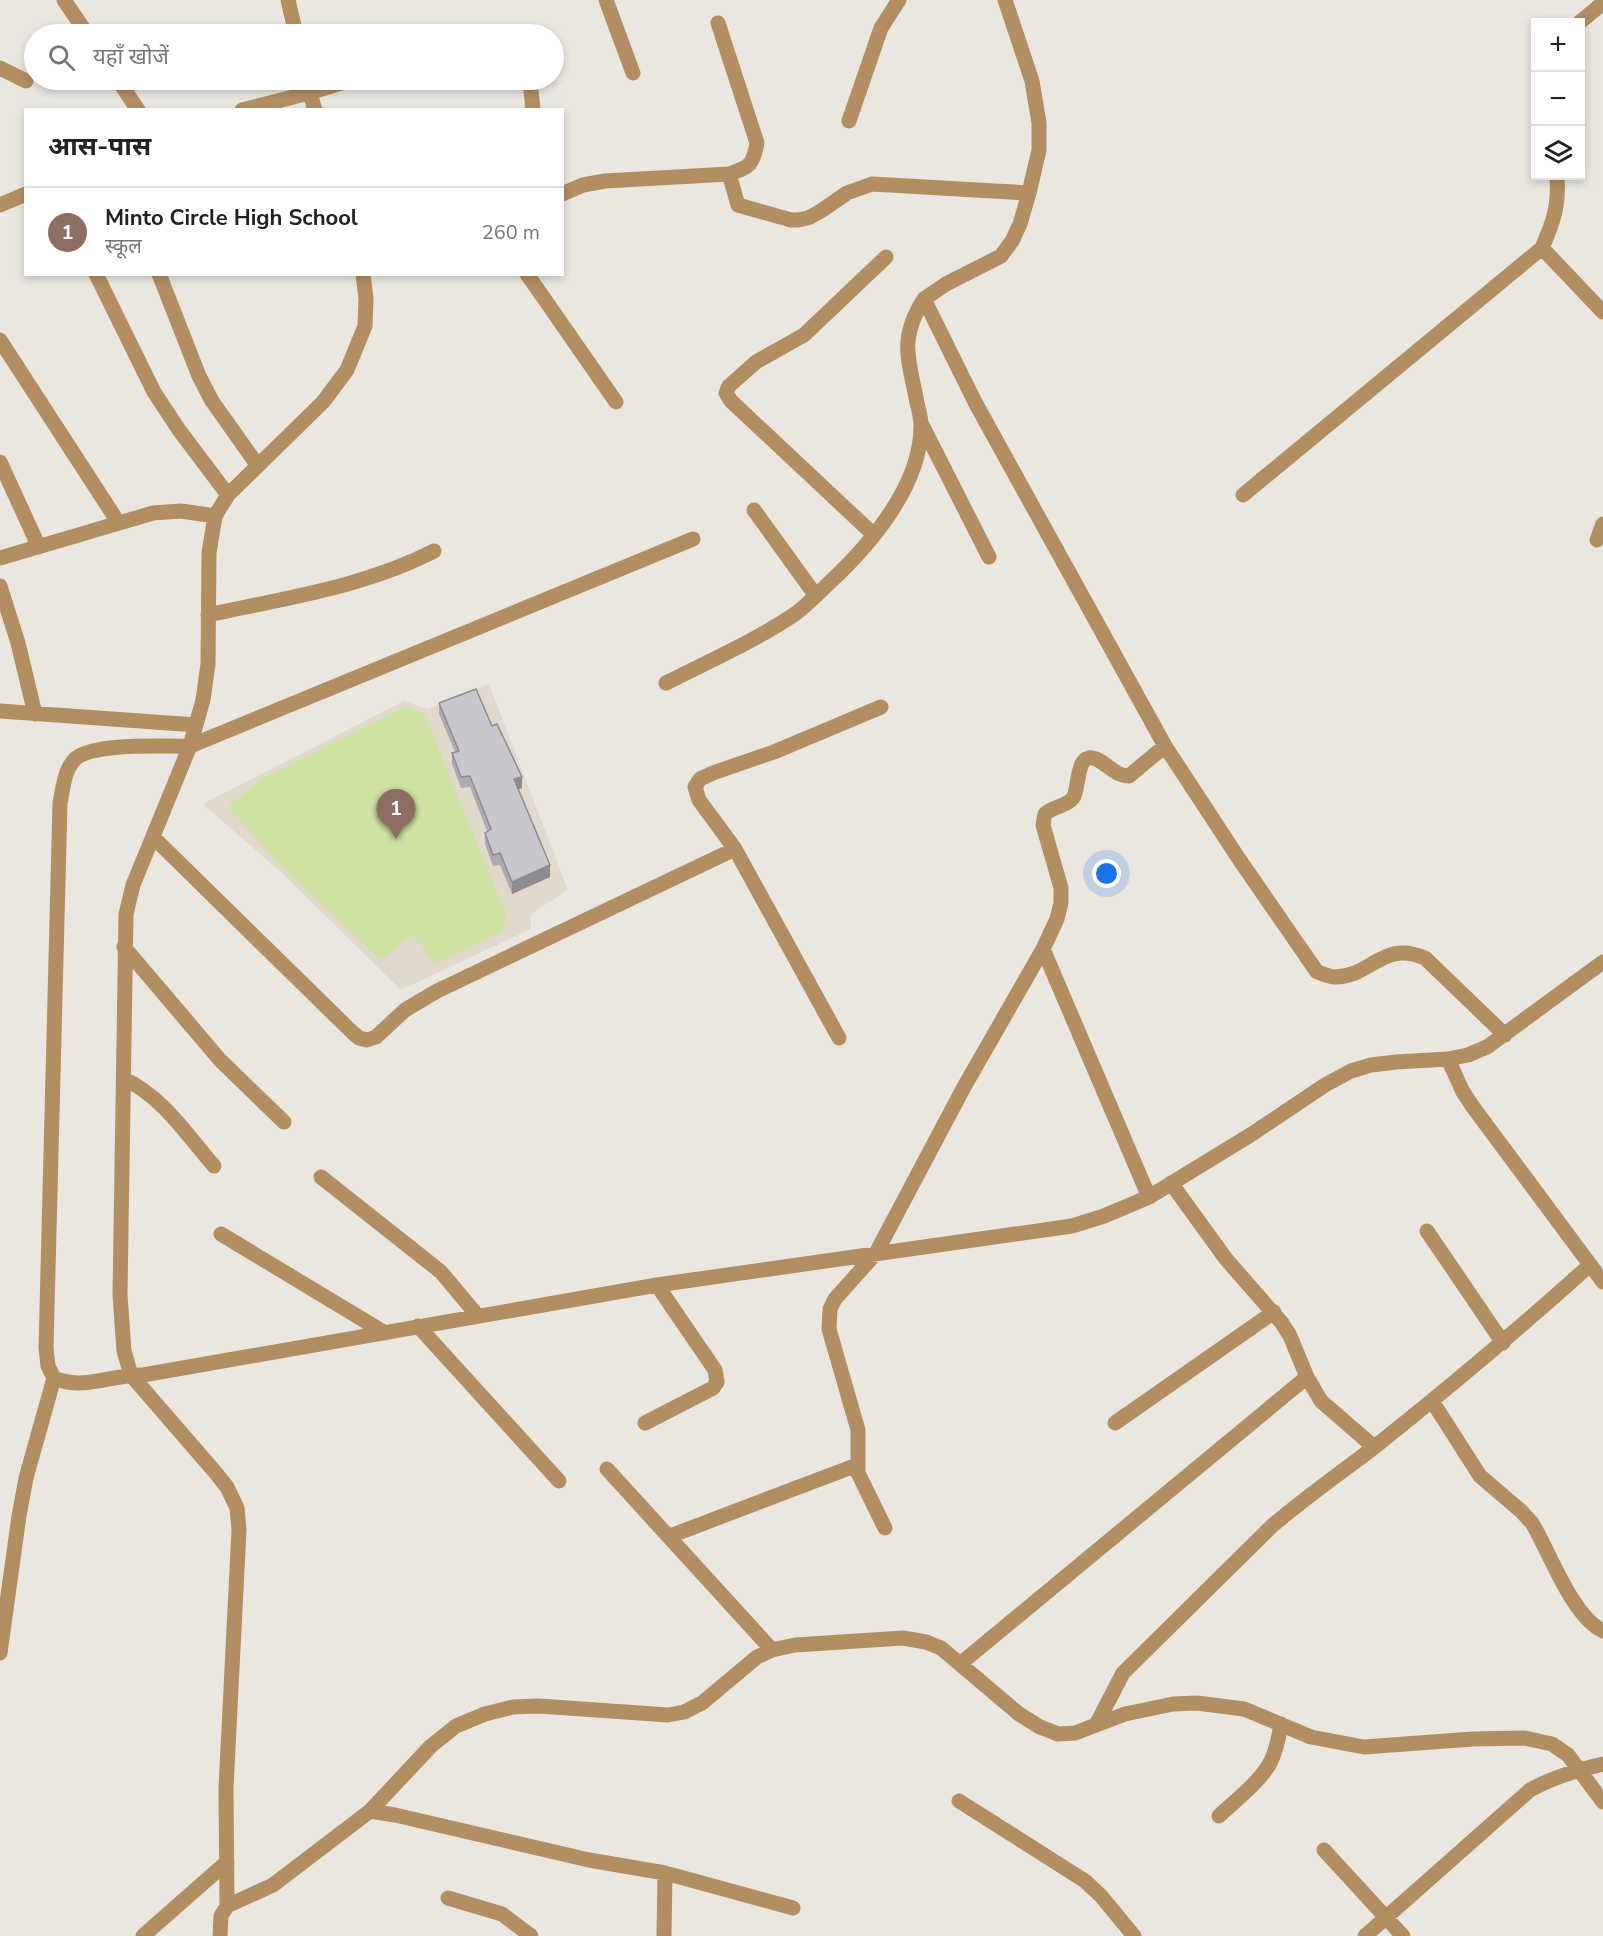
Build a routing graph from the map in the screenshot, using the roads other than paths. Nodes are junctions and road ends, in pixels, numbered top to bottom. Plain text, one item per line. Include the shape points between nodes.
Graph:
1 (64, 0) edge
2 (288, 0) edge
3 (606, 0) edge
4 (899, 0) edge
5 (1005, 0) edge
6 (1603, 3) edge
7 (1585, 18) edge
8 (718, 23) dead end
9 (80, 24) edge
10 (294, 24) edge
11 (0, 68) edge
12 (633, 73) dead end
13 (24, 80) edge
14 (125, 90) edge
15 (296, 90) edge
16 (308, 90) edge
17 (531, 90) edge
18 (137, 108) edge
19 (247, 108) edge
20 (314, 108) edge
21 (533, 108) edge
22 (849, 121) dead end
23 (729, 174) junction
24 (1557, 180) edge
25 (564, 193) edge
26 (1029, 193) junction
27 (24, 195) edge
28 (0, 205) edge
29 (1542, 248) junction
30 (886, 257) dead end
31 (97, 276) edge
32 (160, 276) edge
33 (363, 276) edge
34 (528, 276) edge
35 (924, 298) junction
36 (1603, 312) edge
37 (0, 340) edge
38 (616, 402) dead end
39 (921, 425) junction
40 (0, 462) edge
41 (258, 466) junction
42 (228, 495) junction
43 (1243, 495) dead end
44 (754, 510) dead end
45 (215, 516) junction
46 (118, 522) junction
47 (1603, 524) edge
48 (874, 535) junction
49 (693, 539) dead end
50 (1597, 540) dead end
51 (39, 547) junction
52 (434, 551) dead end
53 (989, 557) dead end
54 (0, 558) edge
55 (0, 586) edge
56 (816, 596) junction
57 (208, 615) junction
58 (666, 683) dead end
59 (881, 707) dead end
60 (0, 711) edge
61 (35, 714) junction
62 (196, 725) junction
63 (190, 746) junction
64 (1165, 746) junction
65 (153, 837) junction
66 (735, 849) junction
67 (124, 947) junction
68 (1043, 949) junction
69 (1603, 962) edge
70 (1505, 1035) junction
71 (839, 1038) dead end
72 (1448, 1059) junction
73 (124, 1079) junction
74 (284, 1122) dead end
75 (214, 1166) dead end
76 (321, 1177) dead end
77 (1171, 1183) junction
78 (1149, 1197) junction
79 (1427, 1231) dead end
80 (221, 1234) dead end
81 (876, 1253) junction
82 (1590, 1266) junction
83 (1603, 1282) edge
84 (657, 1285) junction
85 (1274, 1312) junction
86 (477, 1315) junction
87 (417, 1326) junction
88 (385, 1333) junction
89 (1503, 1343) junction
90 (131, 1375) junction
91 (1306, 1377) junction
92 (54, 1378) junction
93 (1432, 1401) junction
94 (645, 1423) dead end
95 (1115, 1423) dead end
96 (1374, 1447) junction
97 (857, 1466) junction
98 (607, 1469) dead end
99 (559, 1481) dead end
100 (885, 1528) dead end
101 (670, 1536) junction
102 (1603, 1631) edge
103 (772, 1650) junction
104 (0, 1653) edge
105 (960, 1664) junction
106 (1097, 1723) junction
107 (1281, 1724) junction
108 (1603, 1764) edge
109 (1578, 1770) junction
110 (959, 1801) dead end
111 (1603, 1802) edge
112 (370, 1811) junction
113 (1219, 1816) dead end
114 (1324, 1850) dead end
115 (227, 1862) junction
116 (665, 1874) junction
117 (448, 1898) dead end
118 (227, 1906) junction
119 (793, 1908) dead end
120 (1385, 1918) junction
121 (142, 1936) edge
122 (220, 1936) edge
123 (531, 1936) edge
124 (664, 1936) edge
125 (1134, 1936) edge
126 (1365, 1936) edge
127 (1403, 1936) edge

1 - 9 street
2 - 10 street
3 - 12 street
4 - 22 street via 881,28
5 - 26 street via 1032,81 1039,123 1039,150
6 - 7 street
8 - 23 street via 757,143 754,159 746,168
11 - 13 street
14 - 18 street
15 - 19 street
16 - 20 street
17 - 21 street
23 - 25 street via 605,181
23 - 26 street via 738,205 791,220 808,218 847,193 872,184
24 - 29 street via 1553,222
26 - 35 street via 1020,224 1001,256
27 - 28 street
29 - 36 street
29 - 43 street
30 - 48 street via 804,335 756,362 726,393
31 - 42 street via 154,392
32 - 41 street via 207,392
33 - 41 street via 365,326 347,370 323,402
34 - 38 street
35 - 39 street via 908,331 907,348
35 - 64 street via 976,404
37 - 46 street
39 - 48 street via 909,480
39 - 53 street
40 - 51 street
41 - 42 street
42 - 45 street
44 - 56 street
45 - 46 street via 168,511
45 - 57 street via 208,553
46 - 51 street
47 - 50 street
48 - 56 street
49 - 63 street
51 - 54 street
52 - 57 street via 366,580
55 - 61 street
56 - 58 street via 777,626
57 - 62 street via 208,664
59 - 66 street via 700,779 695,787 699,800
60 - 61 street
61 - 62 street
62 - 63 street
63 - 65 street
63 - 92 street via 108,748 82,754 67,772 60,803 46,1348
64 - 68 street via 1129,776 1118,774 1096,759 1084,760 1071,800 1045,814 1043,825 1059,879 1061,903
64 - 70 street via 1317,972 1334,977 1353,974 1394,952 1412,952 1425,958
65 - 66 street via 352,1032 368,1040 405,1010 437,991
65 - 67 street via 128,898
66 - 71 street
67 - 73 street
67 - 74 street via 237,1079
68 - 78 street
68 - 81 street
69 - 70 street
70 - 72 street via 1487,1047
72 - 77 street via 1371,1065 1351,1071
72 - 82 street via 1473,1107
73 - 75 street via 154,1099
73 - 90 street via 120,1295 124,1351
76 - 86 street via 441,1272
77 - 78 street
77 - 85 street via 1210,1239
78 - 81 street via 1072,1227
79 - 89 street
80 - 88 street
81 - 84 street
81 - 97 street via 835,1299 828,1319 858,1430
82 - 83 street
82 - 89 street
84 - 86 street
84 - 94 street via 715,1370 717,1382 713,1388
85 - 91 street via 1290,1336
85 - 95 street
86 - 87 street
87 - 88 street
87 - 99 street
88 - 90 street
89 - 93 street
90 - 92 street via 83,1384
90 - 115 street via 227,1487 237,1508 239,1554 226,1788
91 - 96 street via 1332,1413
91 - 105 street
92 - 104 street via 26,1478
93 - 96 street
93 - 102 street via 1480,1476 1532,1523 1579,1610
96 - 106 street via 1272,1526 1123,1673
97 - 100 street
97 - 101 street
98 - 101 street
101 - 103 street
103 - 105 street via 903,1638 941,1648
103 - 112 street via 757,1657 702,1703 684,1712 668,1715 539,1706 485,1714 456,1726 431,1746
105 - 106 street via 1040,1727 1058,1734 1075,1733
106 - 107 street via 1173,1704 1197,1703 1244,1709
107 - 109 street via 1311,1737 1364,1747 1473,1739 1543,1740 1561,1749
107 - 113 street via 1271,1762
108 - 109 street
109 - 111 street
109 - 120 street via 1530,1790
110 - 125 street via 1085,1881
112 - 116 street
112 - 118 street via 273,1886
114 - 120 street
115 - 118 street
115 - 121 street
116 - 119 street
116 - 124 street
117 - 123 street via 502,1914
118 - 122 street via 221,1916
120 - 126 street
120 - 127 street

